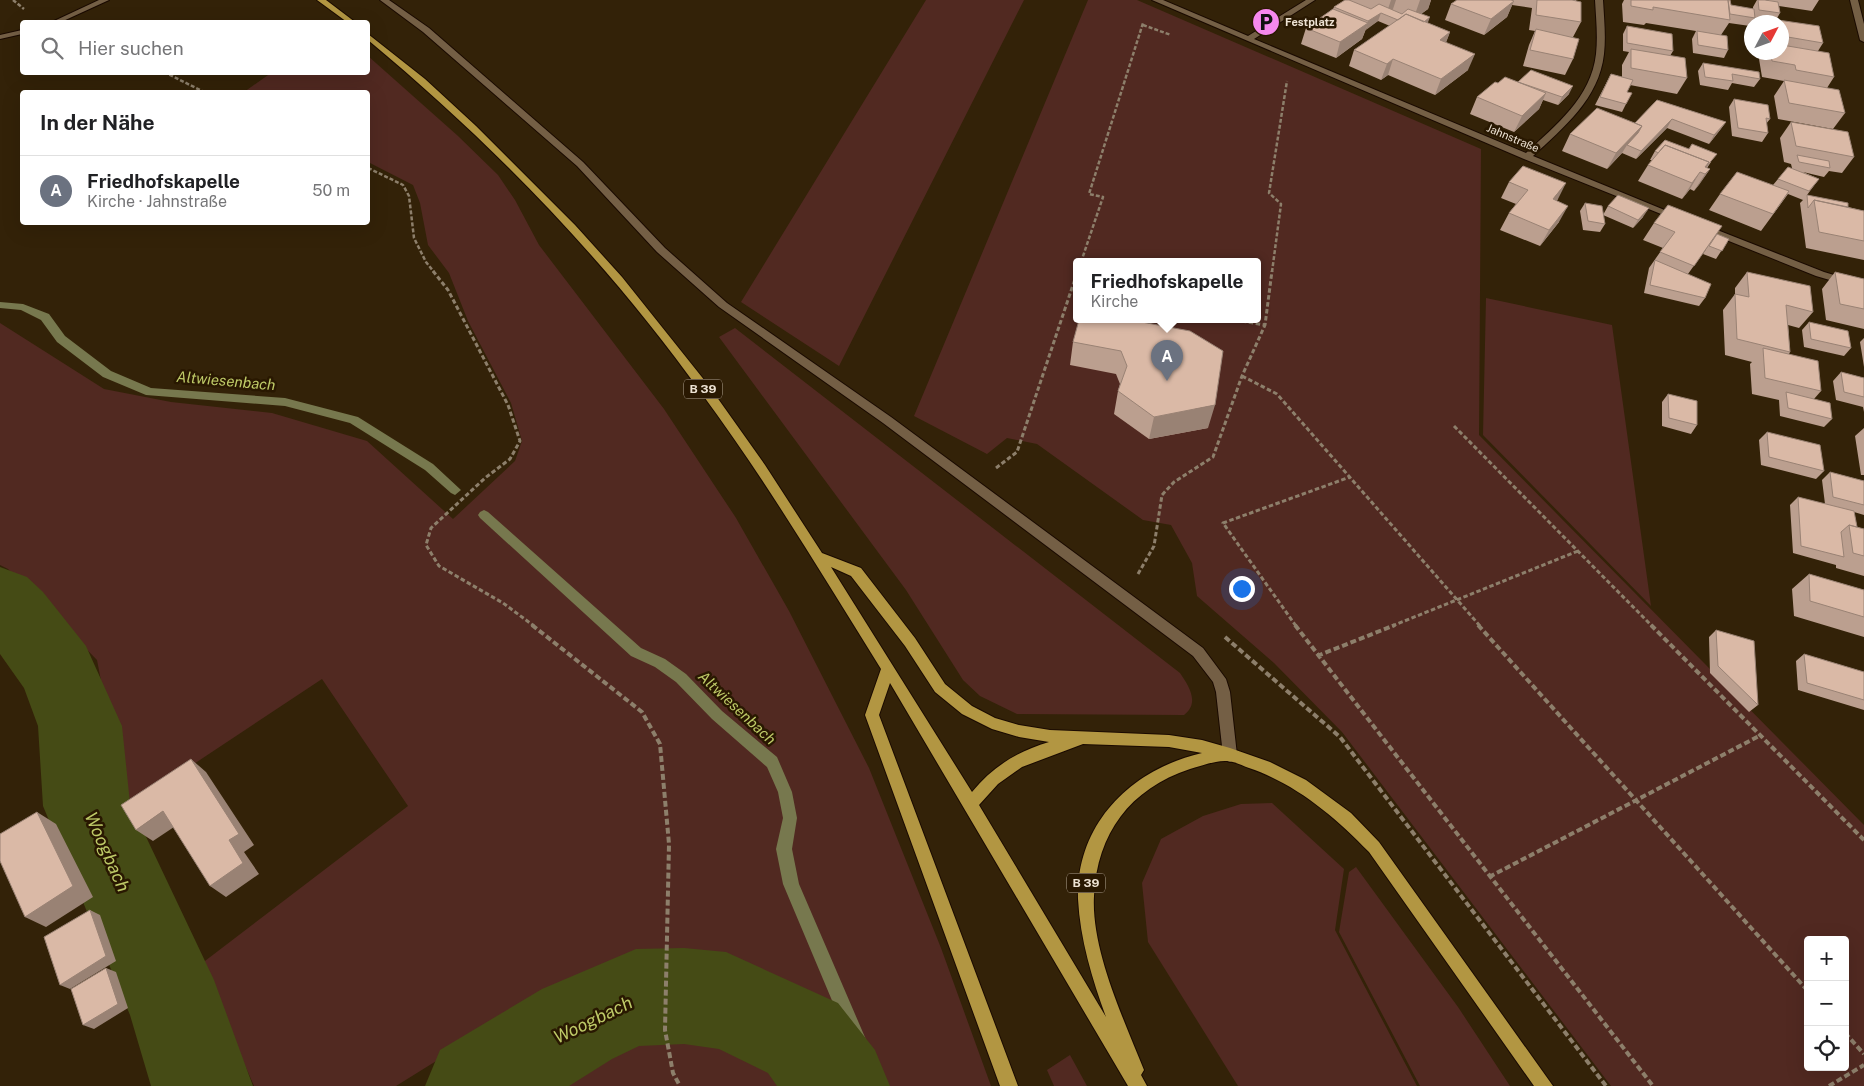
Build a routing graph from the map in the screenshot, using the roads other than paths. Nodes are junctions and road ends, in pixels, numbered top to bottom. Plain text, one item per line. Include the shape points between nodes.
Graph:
1 (104, 0) edge
2 (321, 0) edge
3 (384, 0) edge
4 (1156, 0) edge
5 (1311, 0) edge
6 (1600, 0) edge
7 (1854, 0) edge
8 (60, 20) edge
9 (348, 20) edge
10 (20, 32) edge
11 (0, 37) edge
12 (370, 38) edge
13 (1248, 39) junction
14 (1864, 40) edge
15 (1527, 157) junction
16 (1864, 287) edge
17 (817, 556) junction
18 (888, 668) junction
19 (1092, 738) junction
20 (1230, 755) junction
21 (971, 804) junction
22 (1009, 1086) edge
23 (1139, 1086) edge
24 (1544, 1086) edge

1 - 8 street
2 - 9 main road
3 - 20 street via 426,30 580,164 661,250 723,305 887,420 1198,652 1219,679
4 - 13 street, Jahnstraße
5 - 13 street
6 - 15 street via 1600,63 1591,89 1567,119
7 - 14 street
10 - 11 street
12 - 17 main road, B 39 via 512,163 625,288 746,446
13 - 15 street, Jahnstraße
15 - 16 street, Jahnstraße via 1770,255
17 - 18 main road, B 39
17 - 19 main road via 856,572 910,642 940,688 967,710 992,723 1019,731
18 - 21 main road, B 39
18 - 22 main road via 872,715
19 - 20 main road via 1169,741
19 - 21 main road via 1034,754 1009,766 989,781
20 - 23 main road, B 39 via 1201,758 1136,788 1110,815 1093,847 1085,894 1094,958
20 - 24 main road via 1265,767 1301,785 1346,818 1374,847
21 - 23 main road, B 39

